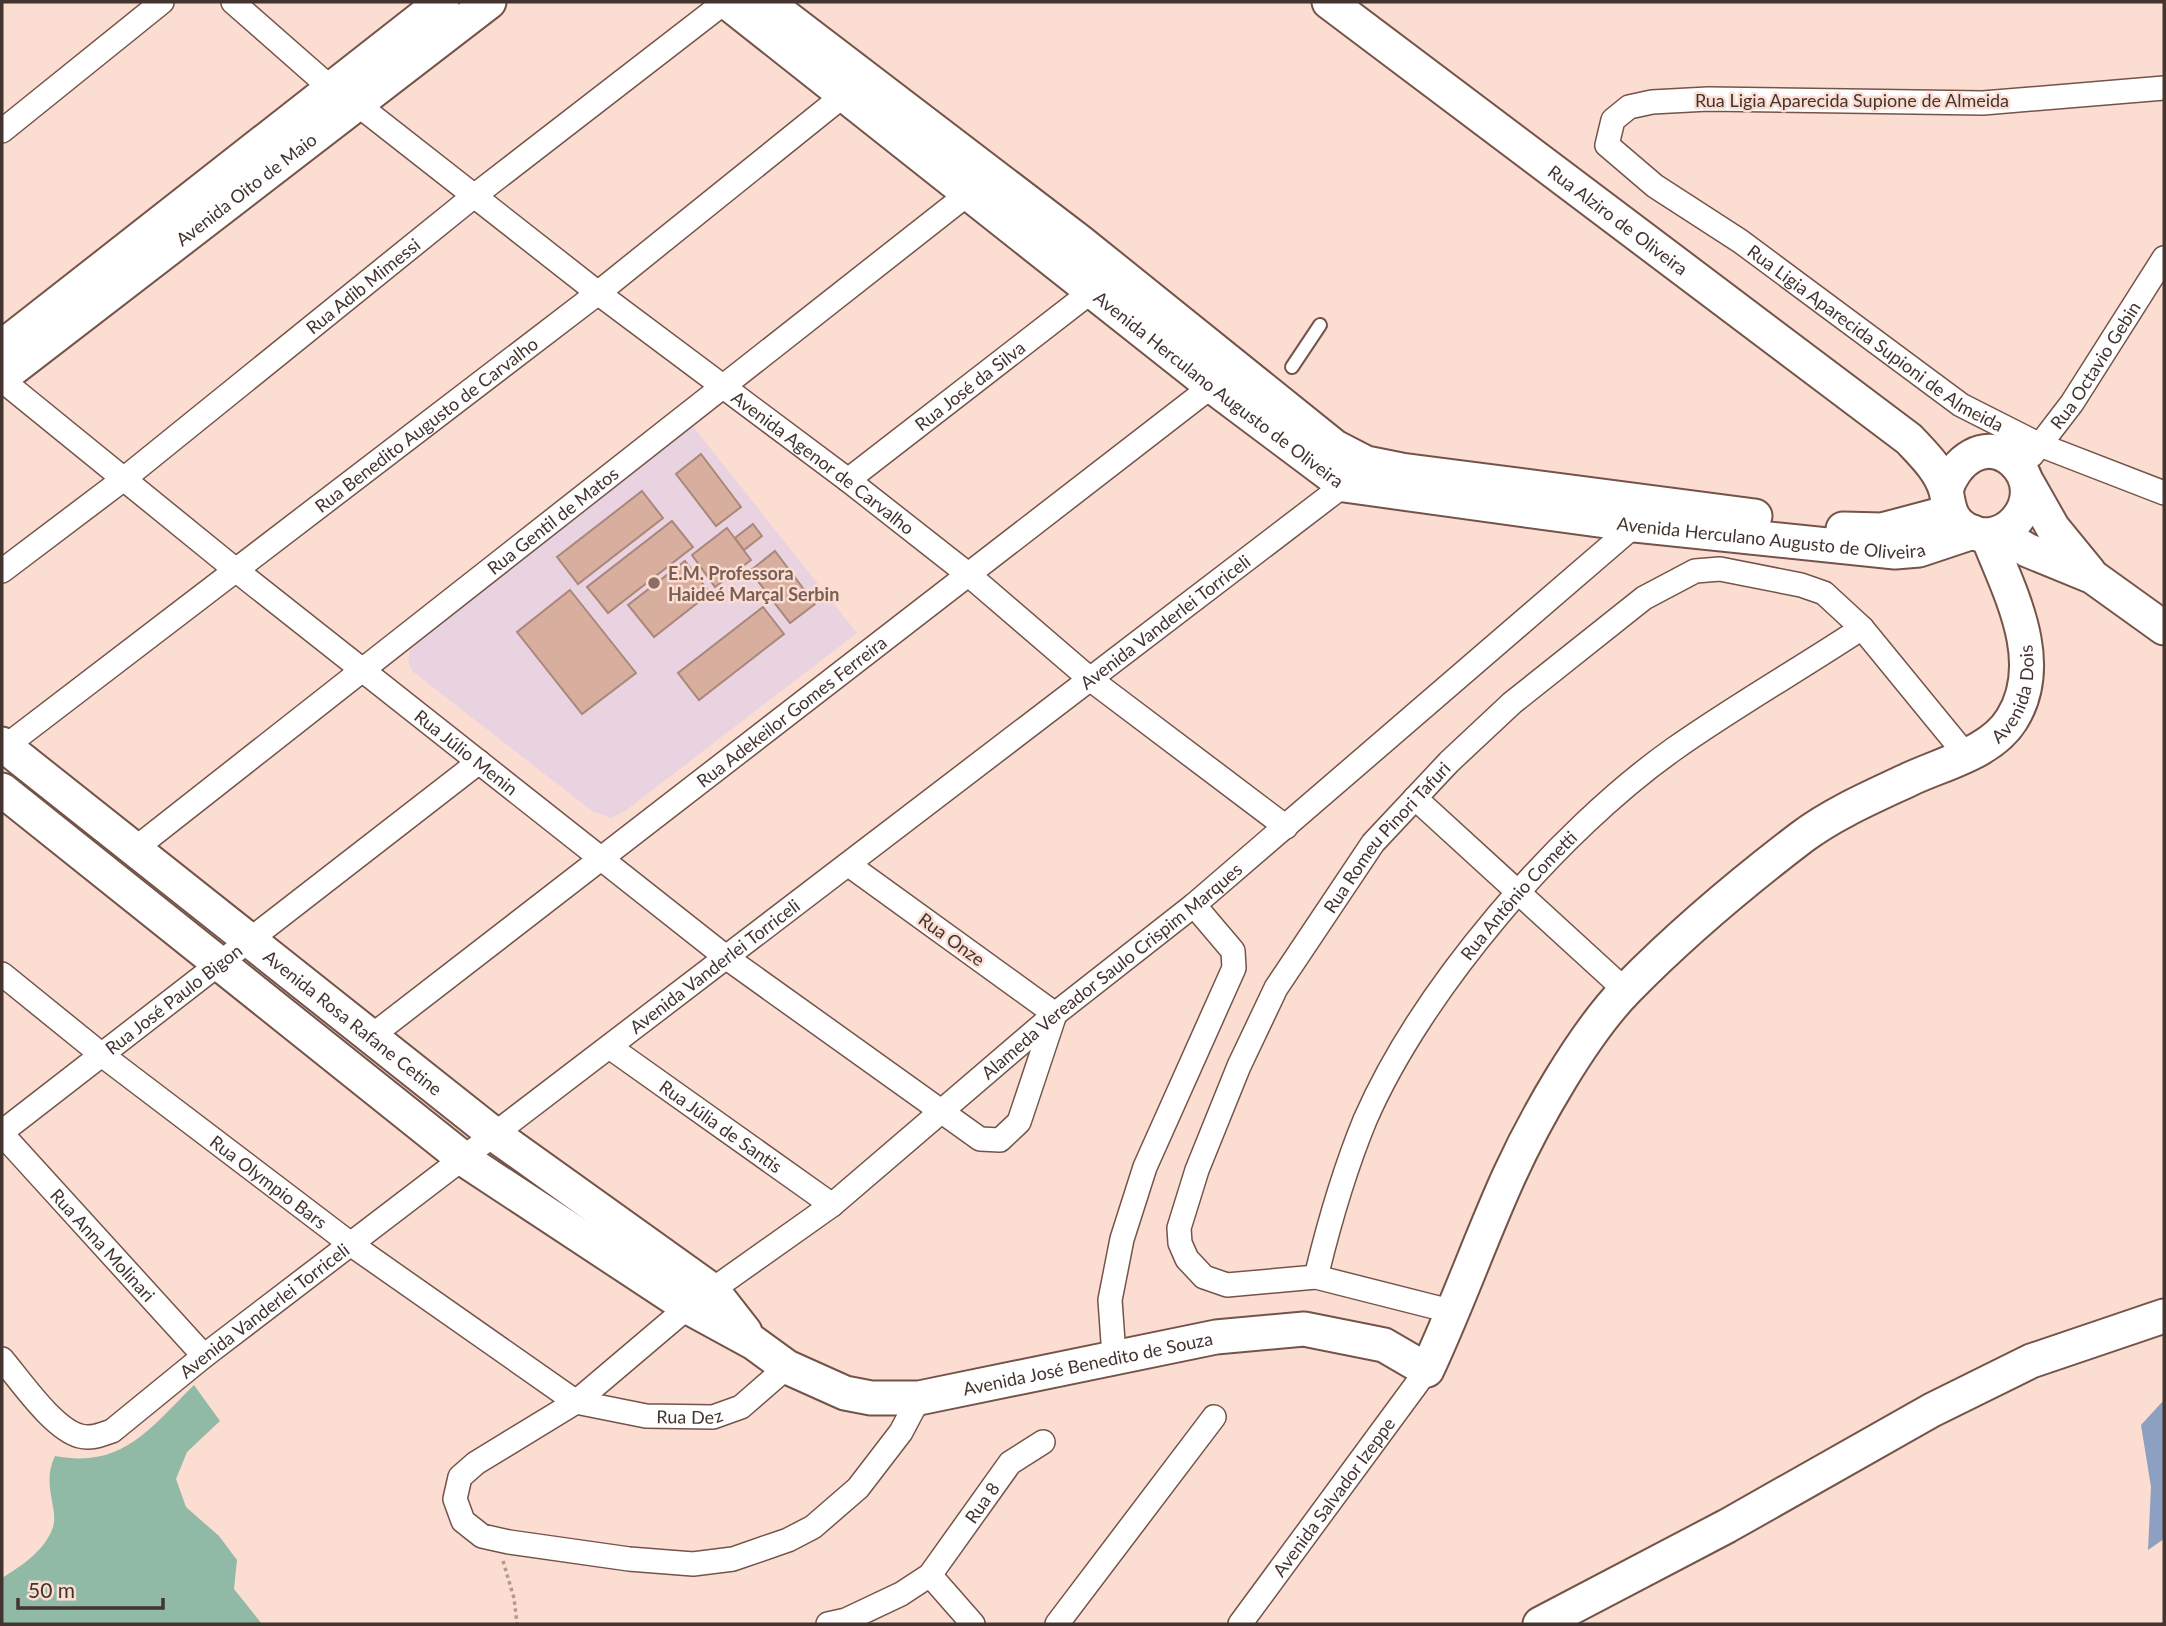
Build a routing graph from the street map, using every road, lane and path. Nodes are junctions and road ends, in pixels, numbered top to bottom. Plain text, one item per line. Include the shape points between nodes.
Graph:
1 (162, 2) edge
2 (233, 2) edge
3 (442, 2) edge
4 (489, 2) edge
5 (726, 2) edge
6 (766, 2) edge
7 (1329, 2) edge
8 (2164, 88) edge
9 (844, 94) junction
10 (345, 97) junction
11 (2, 131) edge
12 (1607, 145) joint
13 (969, 193) junction
14 (474, 196) junction
15 (2164, 258) edge
16 (2156, 283) edge
17 (1092, 290) junction
18 (598, 293) junction
19 (1320, 325) dead end
20 (2, 347) edge
21 (1292, 367) dead end
22 (2, 378) edge
23 (723, 385) junction
24 (1212, 386) junction
25 (1909, 439) junction
26 (1982, 452) junction
27 (2029, 466) junction
28 (1355, 474) junction
29 (125, 478) junction
30 (848, 480) junction
31 (2164, 493) edge
32 (1971, 521) junction
33 (1634, 525) junction
34 (2, 570) edge
35 (237, 571) junction
36 (969, 575) junction
37 (2093, 577) junction
38 (1862, 628) junction
39 (2164, 628) edge
40 (360, 668) junction
41 (1090, 679) junction
42 (3, 747) edge
43 (1966, 755) junction
44 (479, 762) junction
45 (2, 790) edge
46 (1415, 798) junction
47 (1286, 827) junction
48 (135, 848) junction
49 (602, 860) junction
50 (849, 865) junction
51 (1519, 890) junction
52 (1194, 905) junction
53 (250, 941) junction
54 (727, 958) junction
55 (220, 964) junction
56 (2, 974) edge
57 (1625, 990) junction
58 (1055, 1014) junction
59 (369, 1038) junction
60 (611, 1048) junction
61 (102, 1055) junction
62 (942, 1112) junction
63 (2, 1133) edge
64 (495, 1135) junction
65 (465, 1160) junction
66 (832, 1205) junction
67 (352, 1245) junction
68 (1316, 1277) junction
69 (701, 1299) junction
70 (1454, 1312) junction
71 (2164, 1316) edge
72 (204, 1356) junction
73 (1114, 1356) junction
74 (2, 1359) edge
75 (787, 1367) junction
76 (1427, 1370) junction
77 (919, 1398) junction
78 (576, 1402) junction
79 (1214, 1417) dead end
80 (1043, 1442) dead end
81 (496, 1539) junction
82 (930, 1575) junction
83 (517, 1624) edge
84 (828, 1624) edge
85 (973, 1624) edge
86 (1057, 1624) edge
87 (1240, 1624) edge
88 (1540, 1624) edge

1 - 11 street
2 - 10 street, Avenida Agenor de Carvalho
3 - 10 street, Avenida Oito de Maio
4 - 10 street, Avenida Oito de Maio
5 - 9 street, Avenida Herculano Augusto de Oliveira
5 - 14 street, Rua Adib Mimessi
6 - 28 street, Avenida Herculano Augusto de Oliveira via 1079,241 1335,447
7 - 25 street, Rua Alziro de Oliveira
8 - 12 street, Rua Ligia Aparecida Supione de Almeida via 1983,103 1652,102 1629,107 1613,120
9 - 13 street, Avenida Herculano Augusto de Oliveira
9 - 18 street, Rua Benedito Augusto de Carvalho
10 - 14 street, Avenida Agenor de Carvalho
10 - 20 street, Avenida Oito de Maio
10 - 22 street, Avenida Oito de Maio
12 - 27 street, Rua Ligia Aparecida Supioni de Almeida via 1655,186 1740,242 1950,397
13 - 17 street, Avenida Herculano Augusto de Oliveira
13 - 23 street, Rua Gentil de Matos
14 - 18 street, Avenida Agenor de Carvalho
14 - 29 street, Rua Adib Mimessi
15 - 16 street, Rua Octavio Gebin
16 - 27 street, Rua Octavio Gebin
17 - 24 street, Avenida Herculano Augusto de Oliveira
17 - 30 street, Rua José da Silva
18 - 23 street, Avenida Agenor de Carvalho
18 - 35 street, Rua Benedito Augusto de Carvalho
19 - 21 lane
22 - 29 street, Rua Júlio Menin
23 - 30 street, Avenida Agenor de Carvalho
23 - 40 street, Rua Gentil de Matos
24 - 28 street, Avenida Herculano Augusto de Oliveira
24 - 36 street, Rua Adekeilor Gomes Ferreira
25 - 26 street, Rua Alziro de Oliveira
25 - 32 street, Rua Alziro de Oliveira
26 - 27 street, Rua Alziro de Oliveira
26 - 32 street via 1957,466
27 - 31 street, Rua Ligia Aparecida Supioni de Almeida
27 - 32 street via 2028,499 2013,526
27 - 37 street, Rua Alziro de Oliveira via 2053,528
28 - 32 street, Avenida Herculano Augusto de Oliveira via 1401,470 1864,531
28 - 33 street, Avenida Herculano Augusto de Oliveira
28 - 41 street, Avenida Vanderlei Torriceli
29 - 34 street, Rua Adib Mimessi
29 - 35 street, Rua Júlio Menin
30 - 36 street, Avenida Agenor de Carvalho
32 - 33 street, Avenida Herculano Augusto de Oliveira via 1919,550 1895,552
32 - 37 street, Rua Alziro de Oliveira
32 - 43 street, Avenida Dois via 2024,635 2028,663 2025,694 2002,734
33 - 47 street, Alameda Vereador Saulo Crispim Marques
35 - 40 street, Rua Júlio Menin
35 - 42 street, Rua Benedito Augusto de Carvalho
36 - 41 street, Avenida Agenor de Carvalho
36 - 49 street, Rua Adekeilor Gomes Ferreira
37 - 39 street, Rua Alziro de Oliveira
38 - 43 street, Rua Romeu Pinori Tafuri
38 - 46 street, Rua Romeu Pinori Tafuri via 1824,593 1801,584 1720,569 1680,576 1644,598 1512,703
38 - 51 street, Rua Antônio Cometti via 1674,749 1615,795
40 - 44 street, Rua Júlio Menin
40 - 48 street, Rua Gentil de Matos
41 - 47 street, Avenida Agenor de Carvalho
41 - 50 street, Avenida Vanderlei Torriceli
42 - 48 street, Avenida Rosa Rafane Cetine
43 - 57 street, Avenida Dois via 1806,834
44 - 49 street, Rua Júlio Menin
44 - 53 street, Rua José Paulo Bigon
45 - 55 street, Avenida Rosa Rafane Cetine
46 - 51 street
46 - 68 street, Rua Romeu Pinori Tafuri via 1373,843 1276,988 1239,1066 1179,1228 1187,1259 1204,1276 1227,1285
47 - 52 street, Alameda Vereador Saulo Crispim Marques
48 - 53 street, Avenida Rosa Rafane Cetine
49 - 54 street, Rua Júlio Menin
49 - 59 street, Rua Adekeilor Gomes Ferreira
50 - 54 street, Avenida Vanderlei Torriceli
50 - 58 street, Rua Onze
51 - 57 street
51 - 68 street, Rua Antônio Cometti via 1440,990 1367,1118 1337,1193
52 - 58 street, Alameda Vereador Saulo Crispim Marques
52 - 73 street via 1233,951 1234,968 1144,1167 1113,1273
53 - 55 street, Rua José Paulo Bigon
53 - 59 street, Avenida Rosa Rafane Cetine
54 - 60 street, Avenida Vanderlei Torriceli
54 - 62 street, Rua Júlio Menin
55 - 61 street, Rua José Paulo Bigon
55 - 65 street, Avenida Rosa Rafane Cetine
56 - 61 street, Rua Olympio Bars
57 - 70 street, Avenida Dois via 1555,1091 1509,1175
58 - 62 street, Alameda Vereador Saulo Crispim Marques
58 - 62 street, Rua Júlio Menin via 1012,1132 988,1141
59 - 64 street, Avenida Rosa Rafane Cetine
60 - 64 street, Avenida Vanderlei Torriceli
60 - 66 street, Rua Júlia de Santis
61 - 63 street, Rua José Paulo Bigon
61 - 67 street, Rua Olympio Bars
62 - 66 street, Alameda Vereador Saulo Crispim Marques
63 - 72 street, Rua Anna Molinari
64 - 65 street, Avenida Vanderlei Torriceli
64 - 69 street, Avenida Rosa Rafane Cetine
65 - 67 street, Avenida Vanderlei Torriceli
65 - 69 street, Avenida Rosa Rafane Cetine
66 - 69 street, Alameda Vereador Saulo Crispim Marques
67 - 72 street, Avenida Vanderlei Torriceli
67 - 78 street, Rua Olympio Bars
68 - 70 street, Rua Romeu Pinori Tafuri
69 - 75 street, Avenida José Benedito de Souza
69 - 78 street, Alameda Vereador Saulo Crispim Marques
70 - 76 street, Avenida Dois
71 - 88 street via 2032,1361 1932,1410 1727,1526
72 - 74 street, Avenida Vanderlei Torriceli via 111,1431 96,1437 80,1436 56,1421
73 - 76 street, Avenida José Benedito de Souza via 1216,1337 1304,1329 1384,1345
73 - 77 street, Avenida José Benedito de Souza
75 - 77 street, Avenida José Benedito de Souza via 845,1393
75 - 78 street, Rua Dez via 741,1407 713,1417 646,1416
76 - 87 street, Avenida Salvador Izeppe
77 - 81 street, Alameda Vereador Saulo Crispim Marques via 880,1463 849,1496 813,1527 733,1559 693,1564 629,1559
78 - 81 street, Alameda Vereador Saulo Crispim Marques via 497,1449 460,1478 455,1499 463,1521 482,1536
79 - 86 street
80 - 82 street, Rua 8 via 1010,1463
81 - 83 path
82 - 84 street, Rua 8 via 901,1594
82 - 85 street

